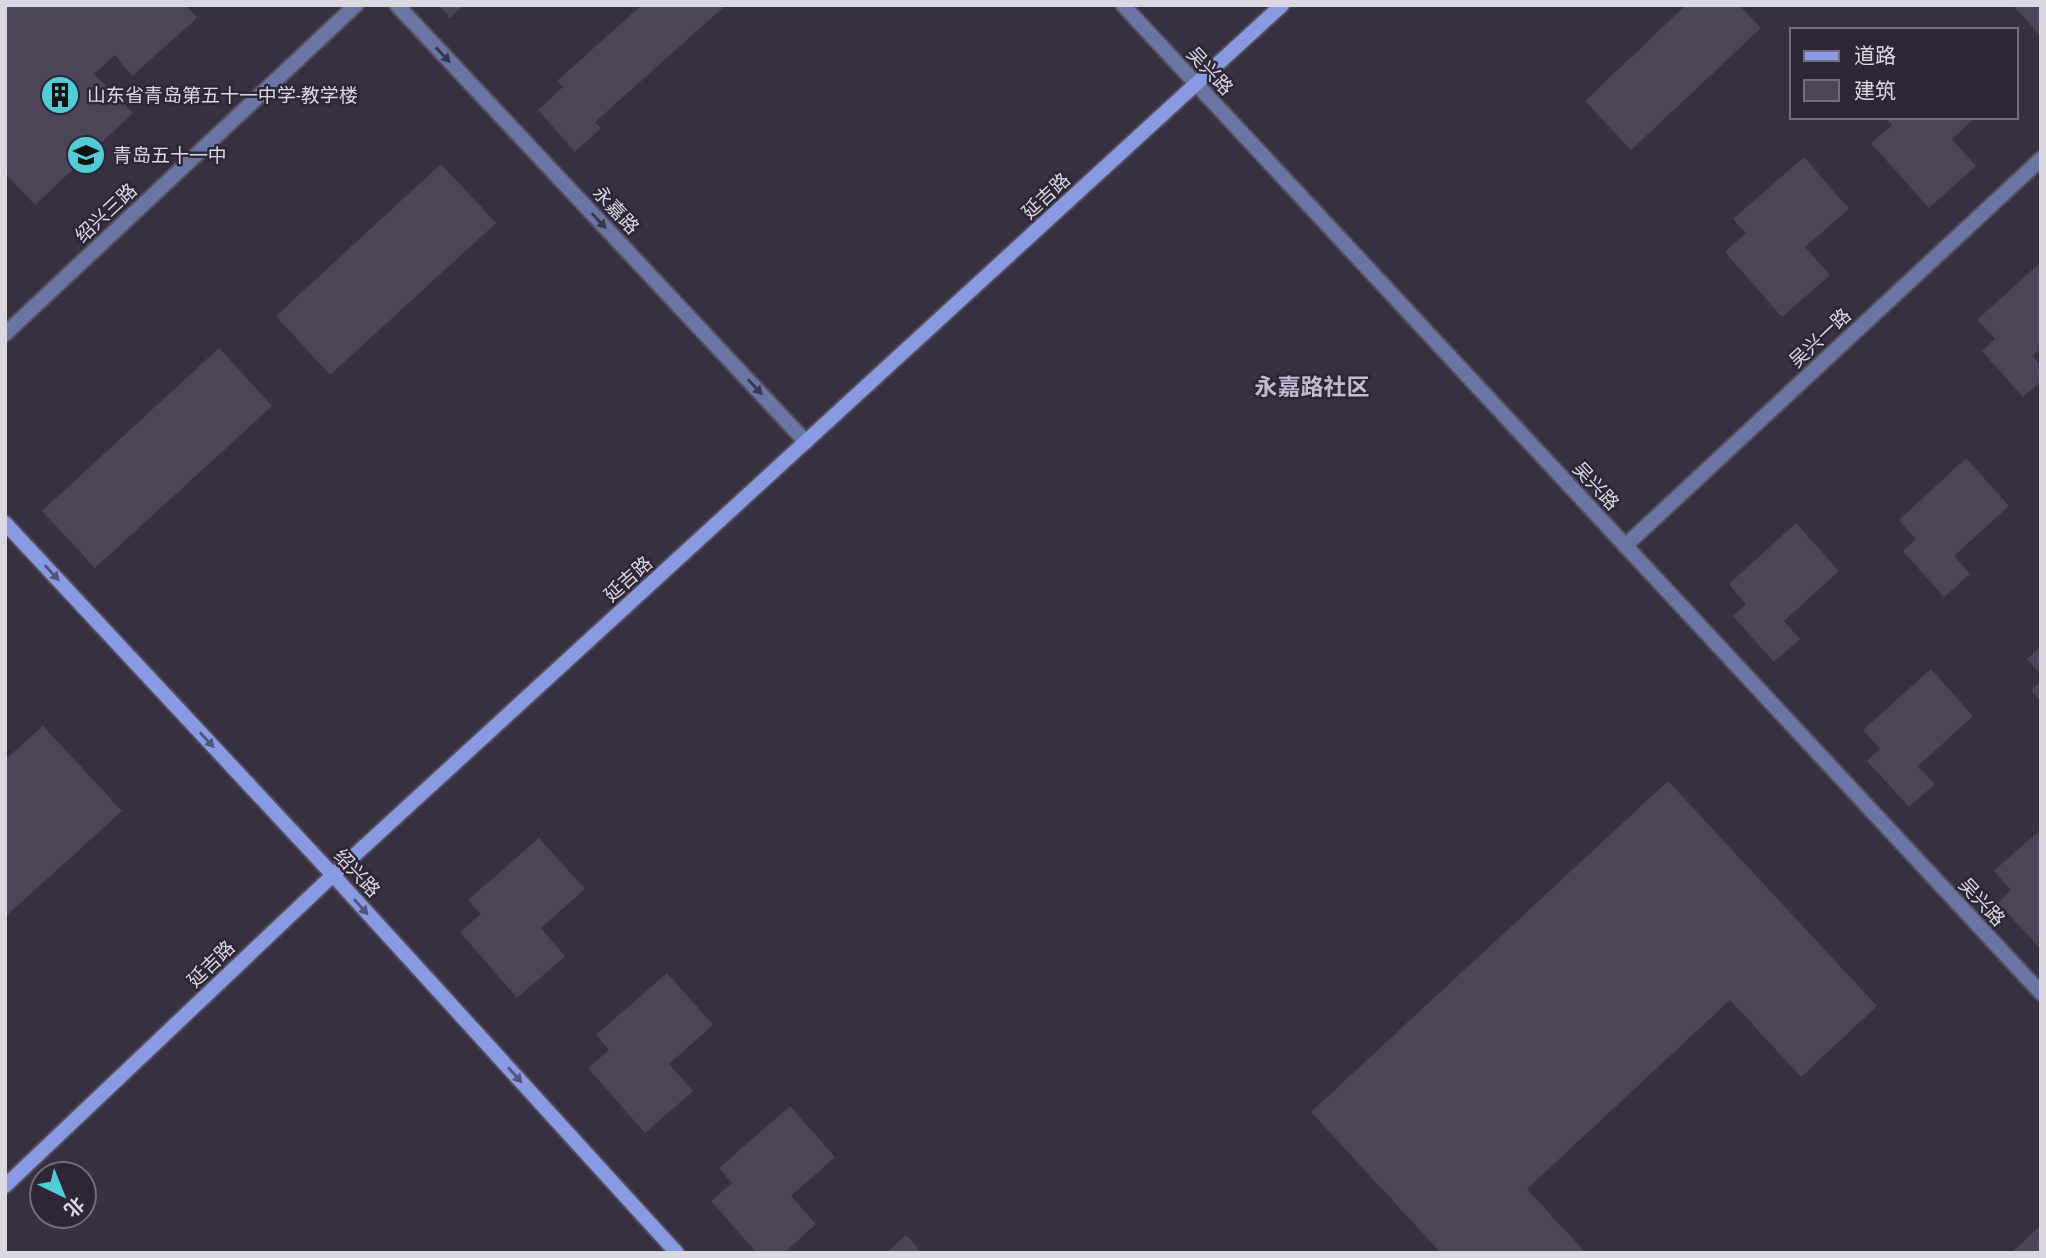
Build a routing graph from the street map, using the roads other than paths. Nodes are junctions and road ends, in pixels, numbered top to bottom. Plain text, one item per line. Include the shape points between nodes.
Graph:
1 (356, 5) edge
2 (397, 5) edge
3 (1123, 5) edge
4 (1282, 5) edge
5 (1197, 84) junction
6 (2041, 159) edge
7 (5, 334) edge
8 (806, 442) junction
9 (5, 523) edge
10 (1625, 546) junction
11 (333, 875) junction
12 (2041, 993) edge
13 (5, 1186) edge
14 (677, 1253) edge

1 - 7 street, 绍兴三路
2 -> 8 street, 永嘉路
3 - 5 street, 吴兴路
4 - 5 main road, 延吉路
5 - 8 main road, 延吉路
5 - 10 street, 吴兴路
6 - 10 street, 吴兴一路
8 - 11 main road, 延吉路
9 -> 11 main road, 绍兴路
10 - 12 street, 吴兴路
11 - 13 main road, 延吉路
11 -> 14 main road, 绍兴路

